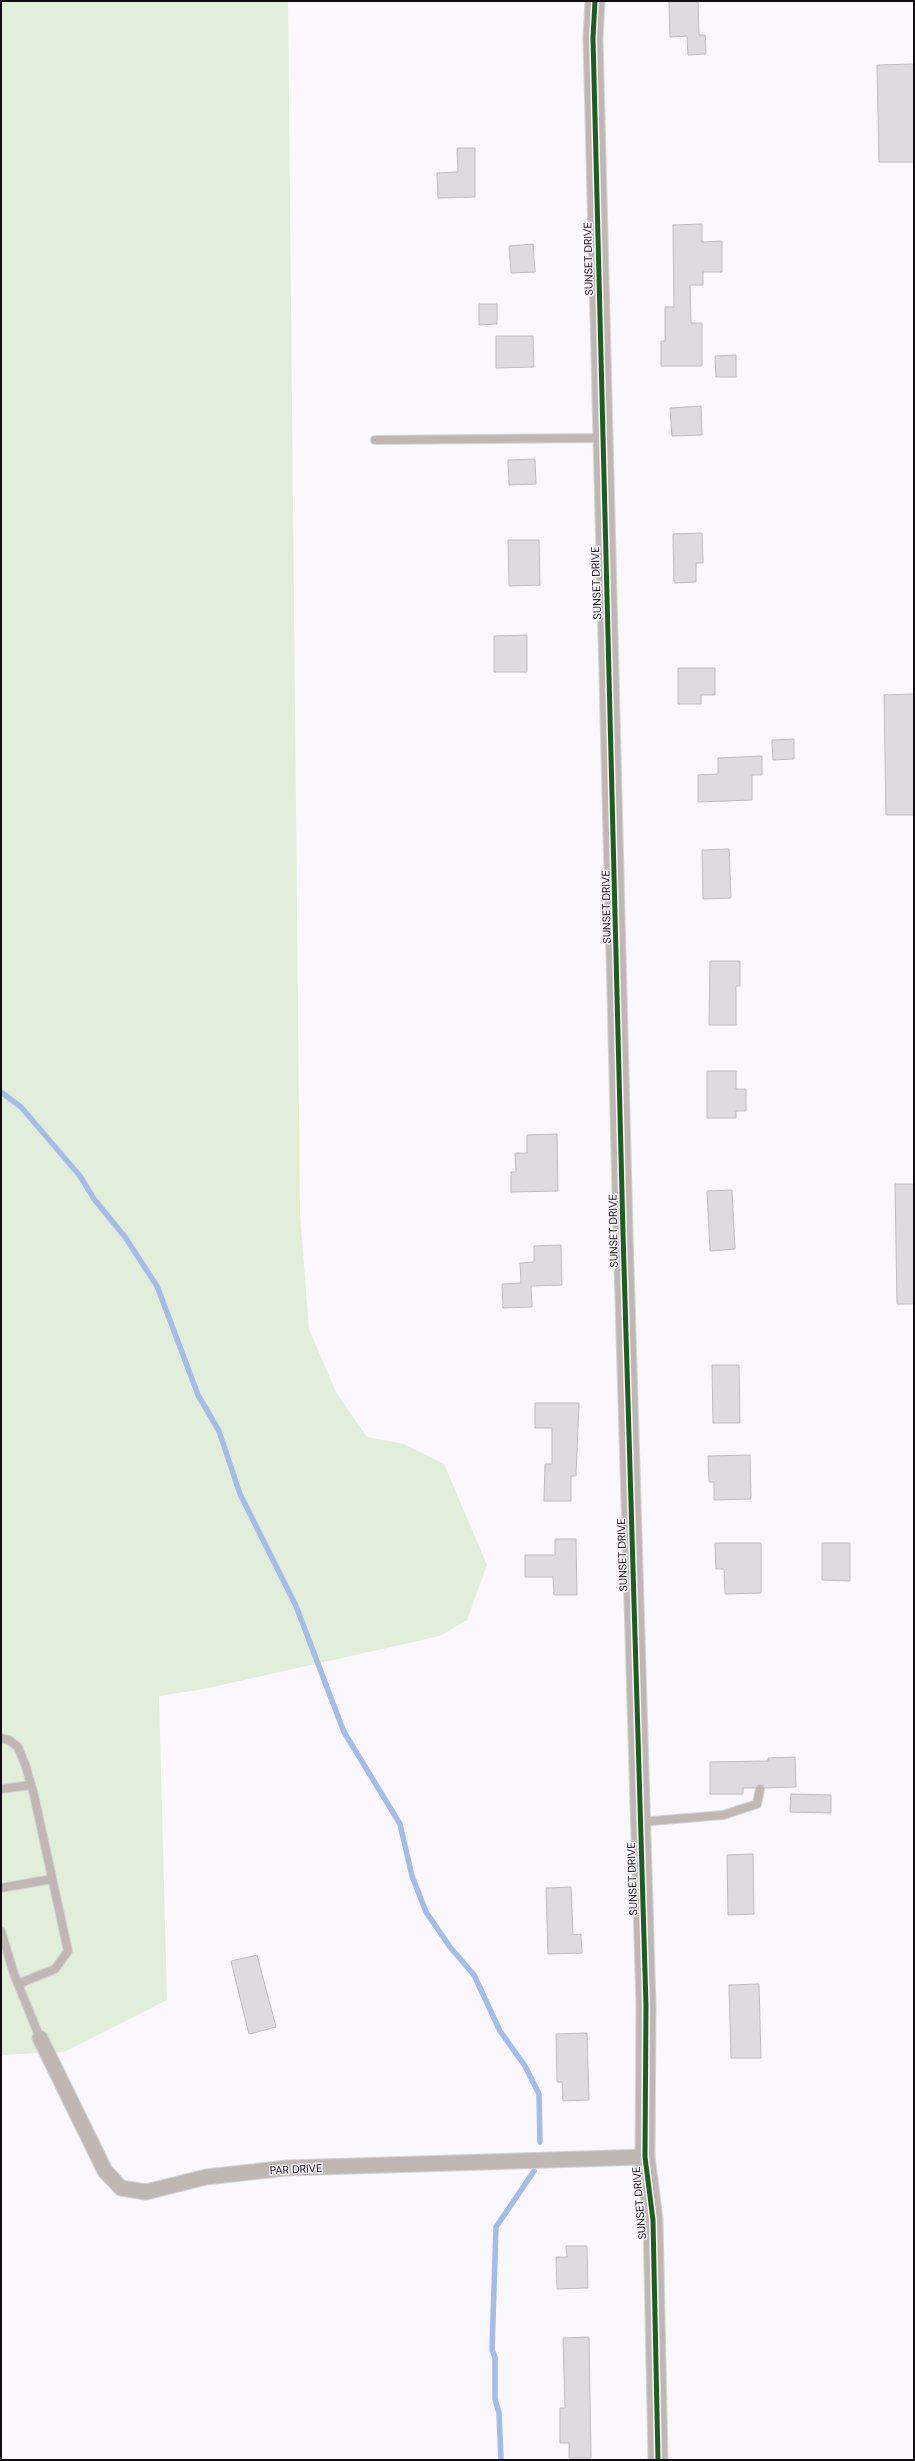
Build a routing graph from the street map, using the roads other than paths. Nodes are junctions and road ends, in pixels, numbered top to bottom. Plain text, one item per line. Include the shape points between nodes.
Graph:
1 (595, 1) edge
2 (602, 438) junction
3 (375, 440) dead end
4 (1, 1738) edge
5 (31, 1785) junction
6 (1, 1789) edge
7 (760, 1790) dead end
8 (640, 1822) junction
9 (52, 1879) junction
10 (1, 1888) edge
11 (1, 1931) edge
12 (18, 1984) junction
13 (40, 2038) joint
14 (645, 2157) junction
15 (658, 2460) edge

1 - 2 street, SUNSET DRIVE via 593,38
2 - 3 lane
2 - 8 street, SUNSET DRIVE
4 - 5 lane via 18,1747
5 - 6 lane
5 - 9 lane
7 - 8 lane via 757,1804 723,1815
8 - 14 street, SUNSET DRIVE via 646,2005
9 - 10 lane
9 - 12 lane via 68,1951 55,1969
11 - 12 lane
12 - 13 lane
13 - 14 street, PAR DRIVE via 105,2171 121,2188 146,2192 206,2177 287,2168
14 - 15 street, SUNSET DRIVE via 653,2220

